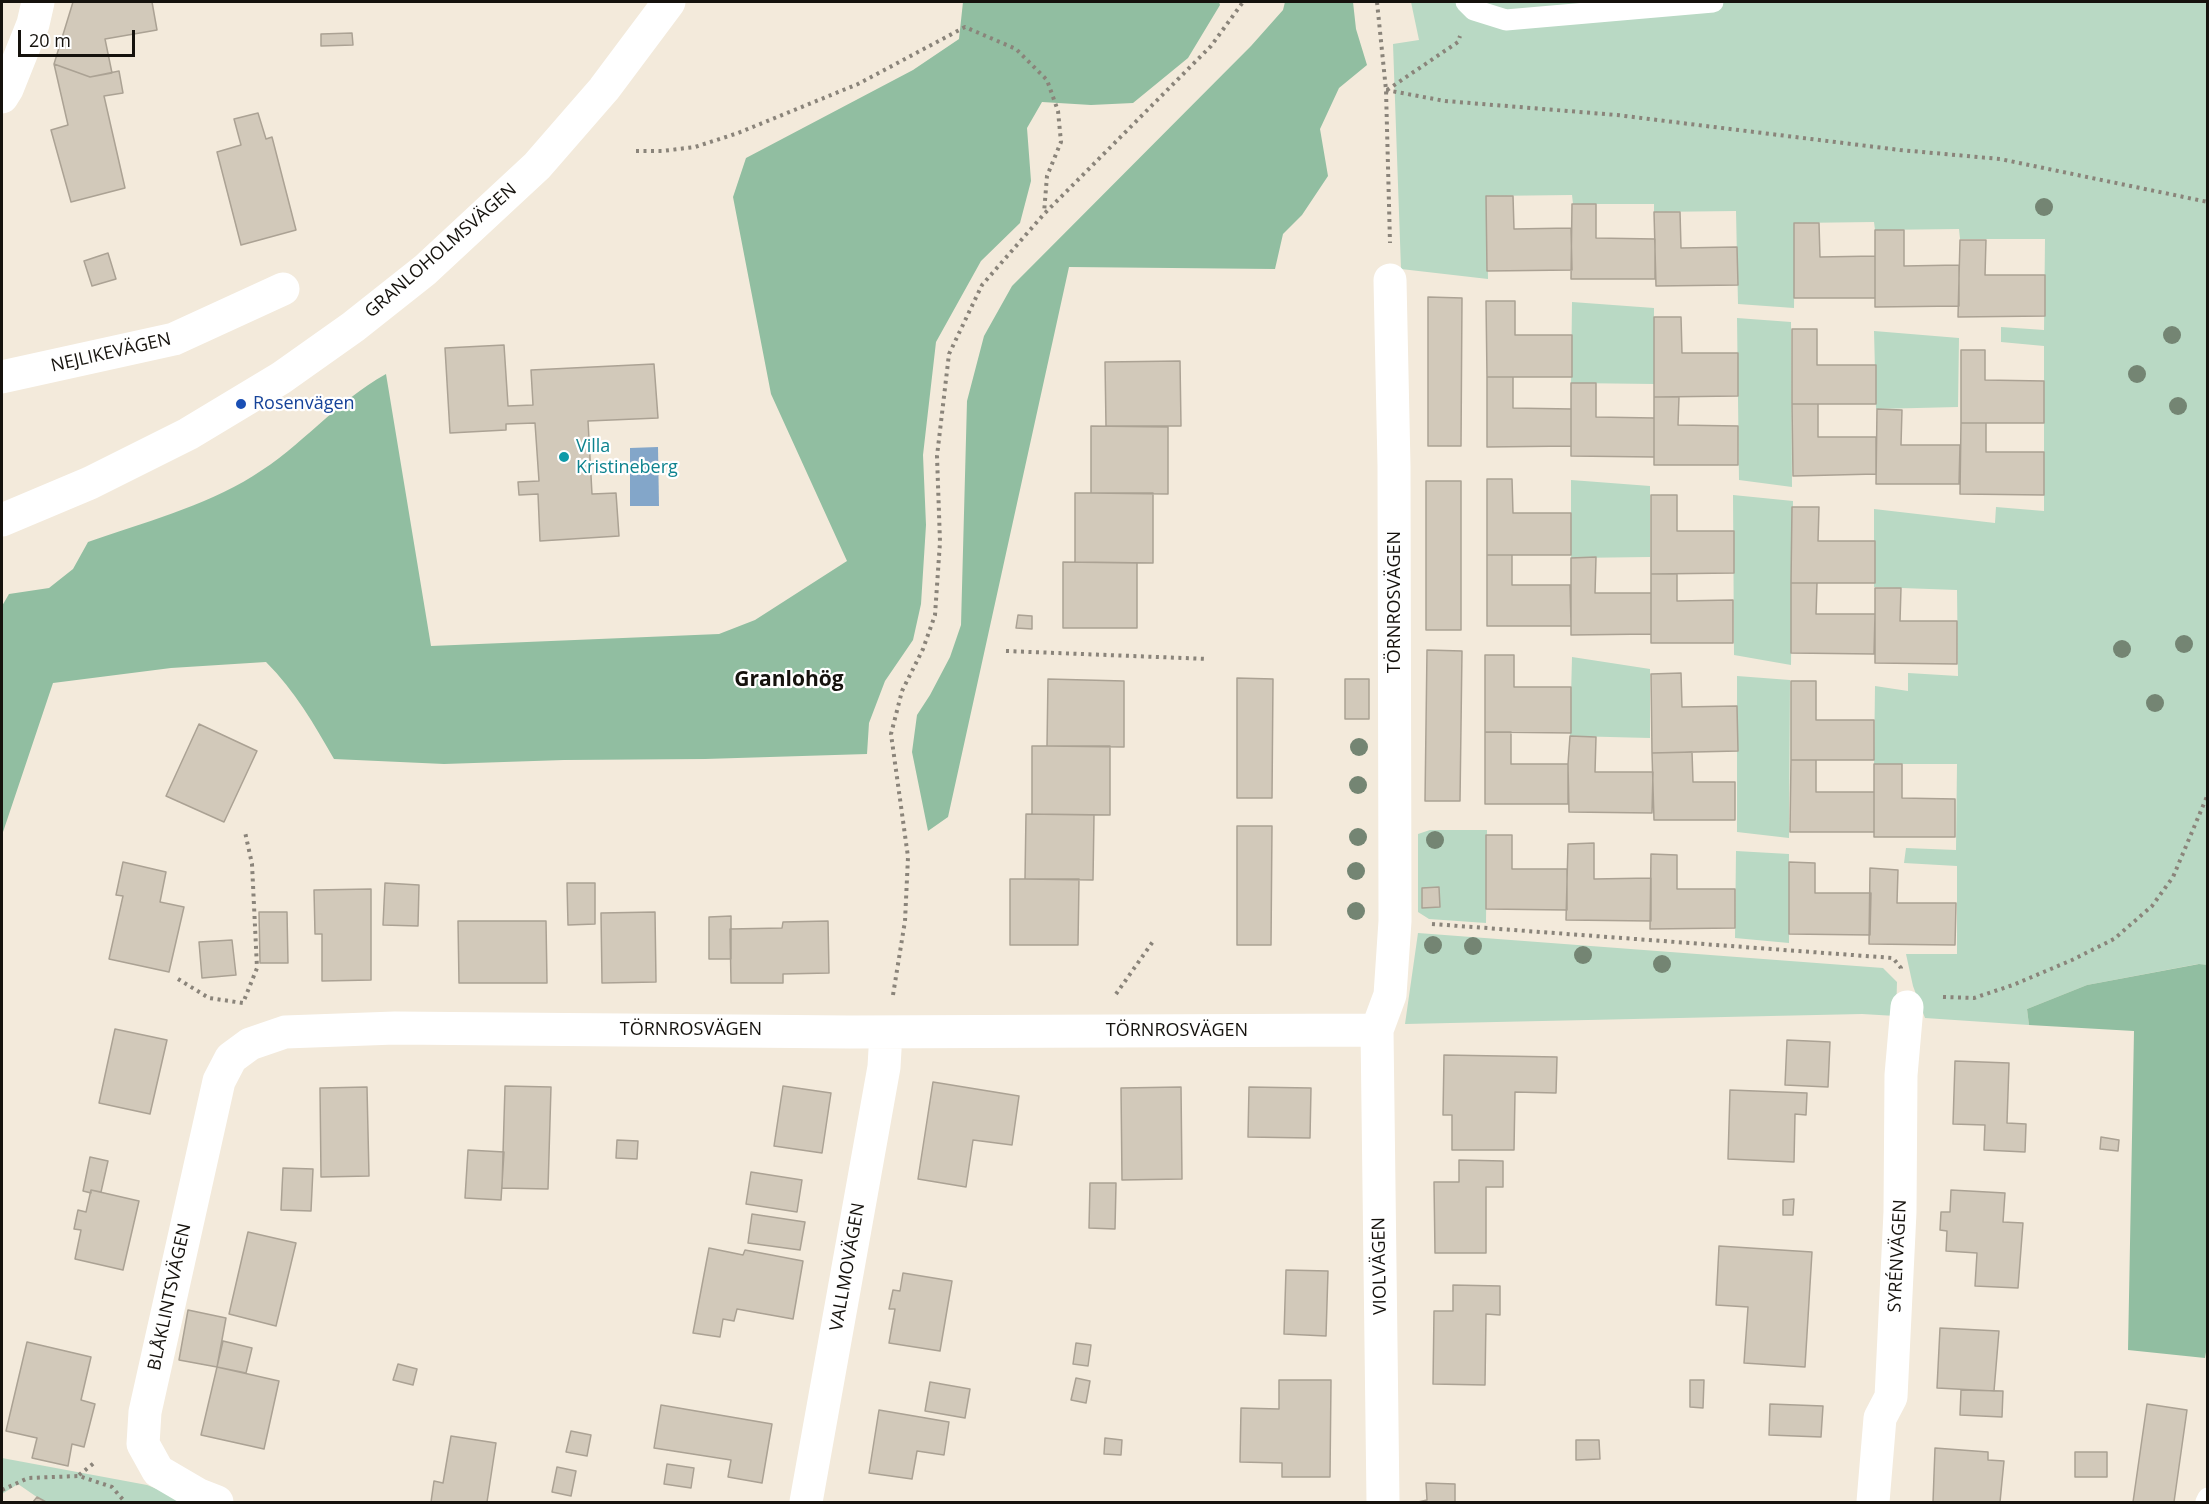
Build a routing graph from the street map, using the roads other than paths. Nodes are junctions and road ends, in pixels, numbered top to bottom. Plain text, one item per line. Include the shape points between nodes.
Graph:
1 (38, 2) edge
2 (669, 2) edge
3 (1713, 2) edge
4 (1470, 6) edge
5 (1616, 7) edge
6 (2, 97) edge
7 (1390, 280) road end
8 (283, 289) dead end
9 (2, 377) edge
10 (2, 520) edge
11 (1907, 1007) road end
12 (1377, 1030) junction
13 (886, 1032) junction
14 (231, 1058) joint
15 (2208, 1498) edge
16 (218, 1503) edge
17 (806, 1503) edge
18 (1383, 1503) edge
19 (1873, 1503) edge
20 (2206, 1503) edge

1 - 6 street via 33,24
2 - 10 street, GRANLOHOLMSVÄGEN via 604,89 537,166 425,270 353,327 273,383 188,434 90,483
3 - 5 lane
4 - 5 lane via 1506,20
7 - 12 street, TÖRNROSVÄGEN via 1395,921 1390,995
8 - 9 street, NEJLIKEVÄGEN via 174,339
11 - 19 street, SYRÉNVÄGEN via 1901,1075 1900,1212 1891,1397 1880,1418
12 - 13 street, TÖRNROSVÄGEN
12 - 18 street, VIOLVÄGEN
13 - 14 street, TÖRNROSVÄGEN via 407,1028 307,1031 285,1032 250,1044
13 - 17 street, VALLMOVÄGEN via 884,1067
14 - 16 street, BLÅKLINTSVÄGEN via 219,1081 145,1412 143,1444 158,1471
15 - 20 lane

